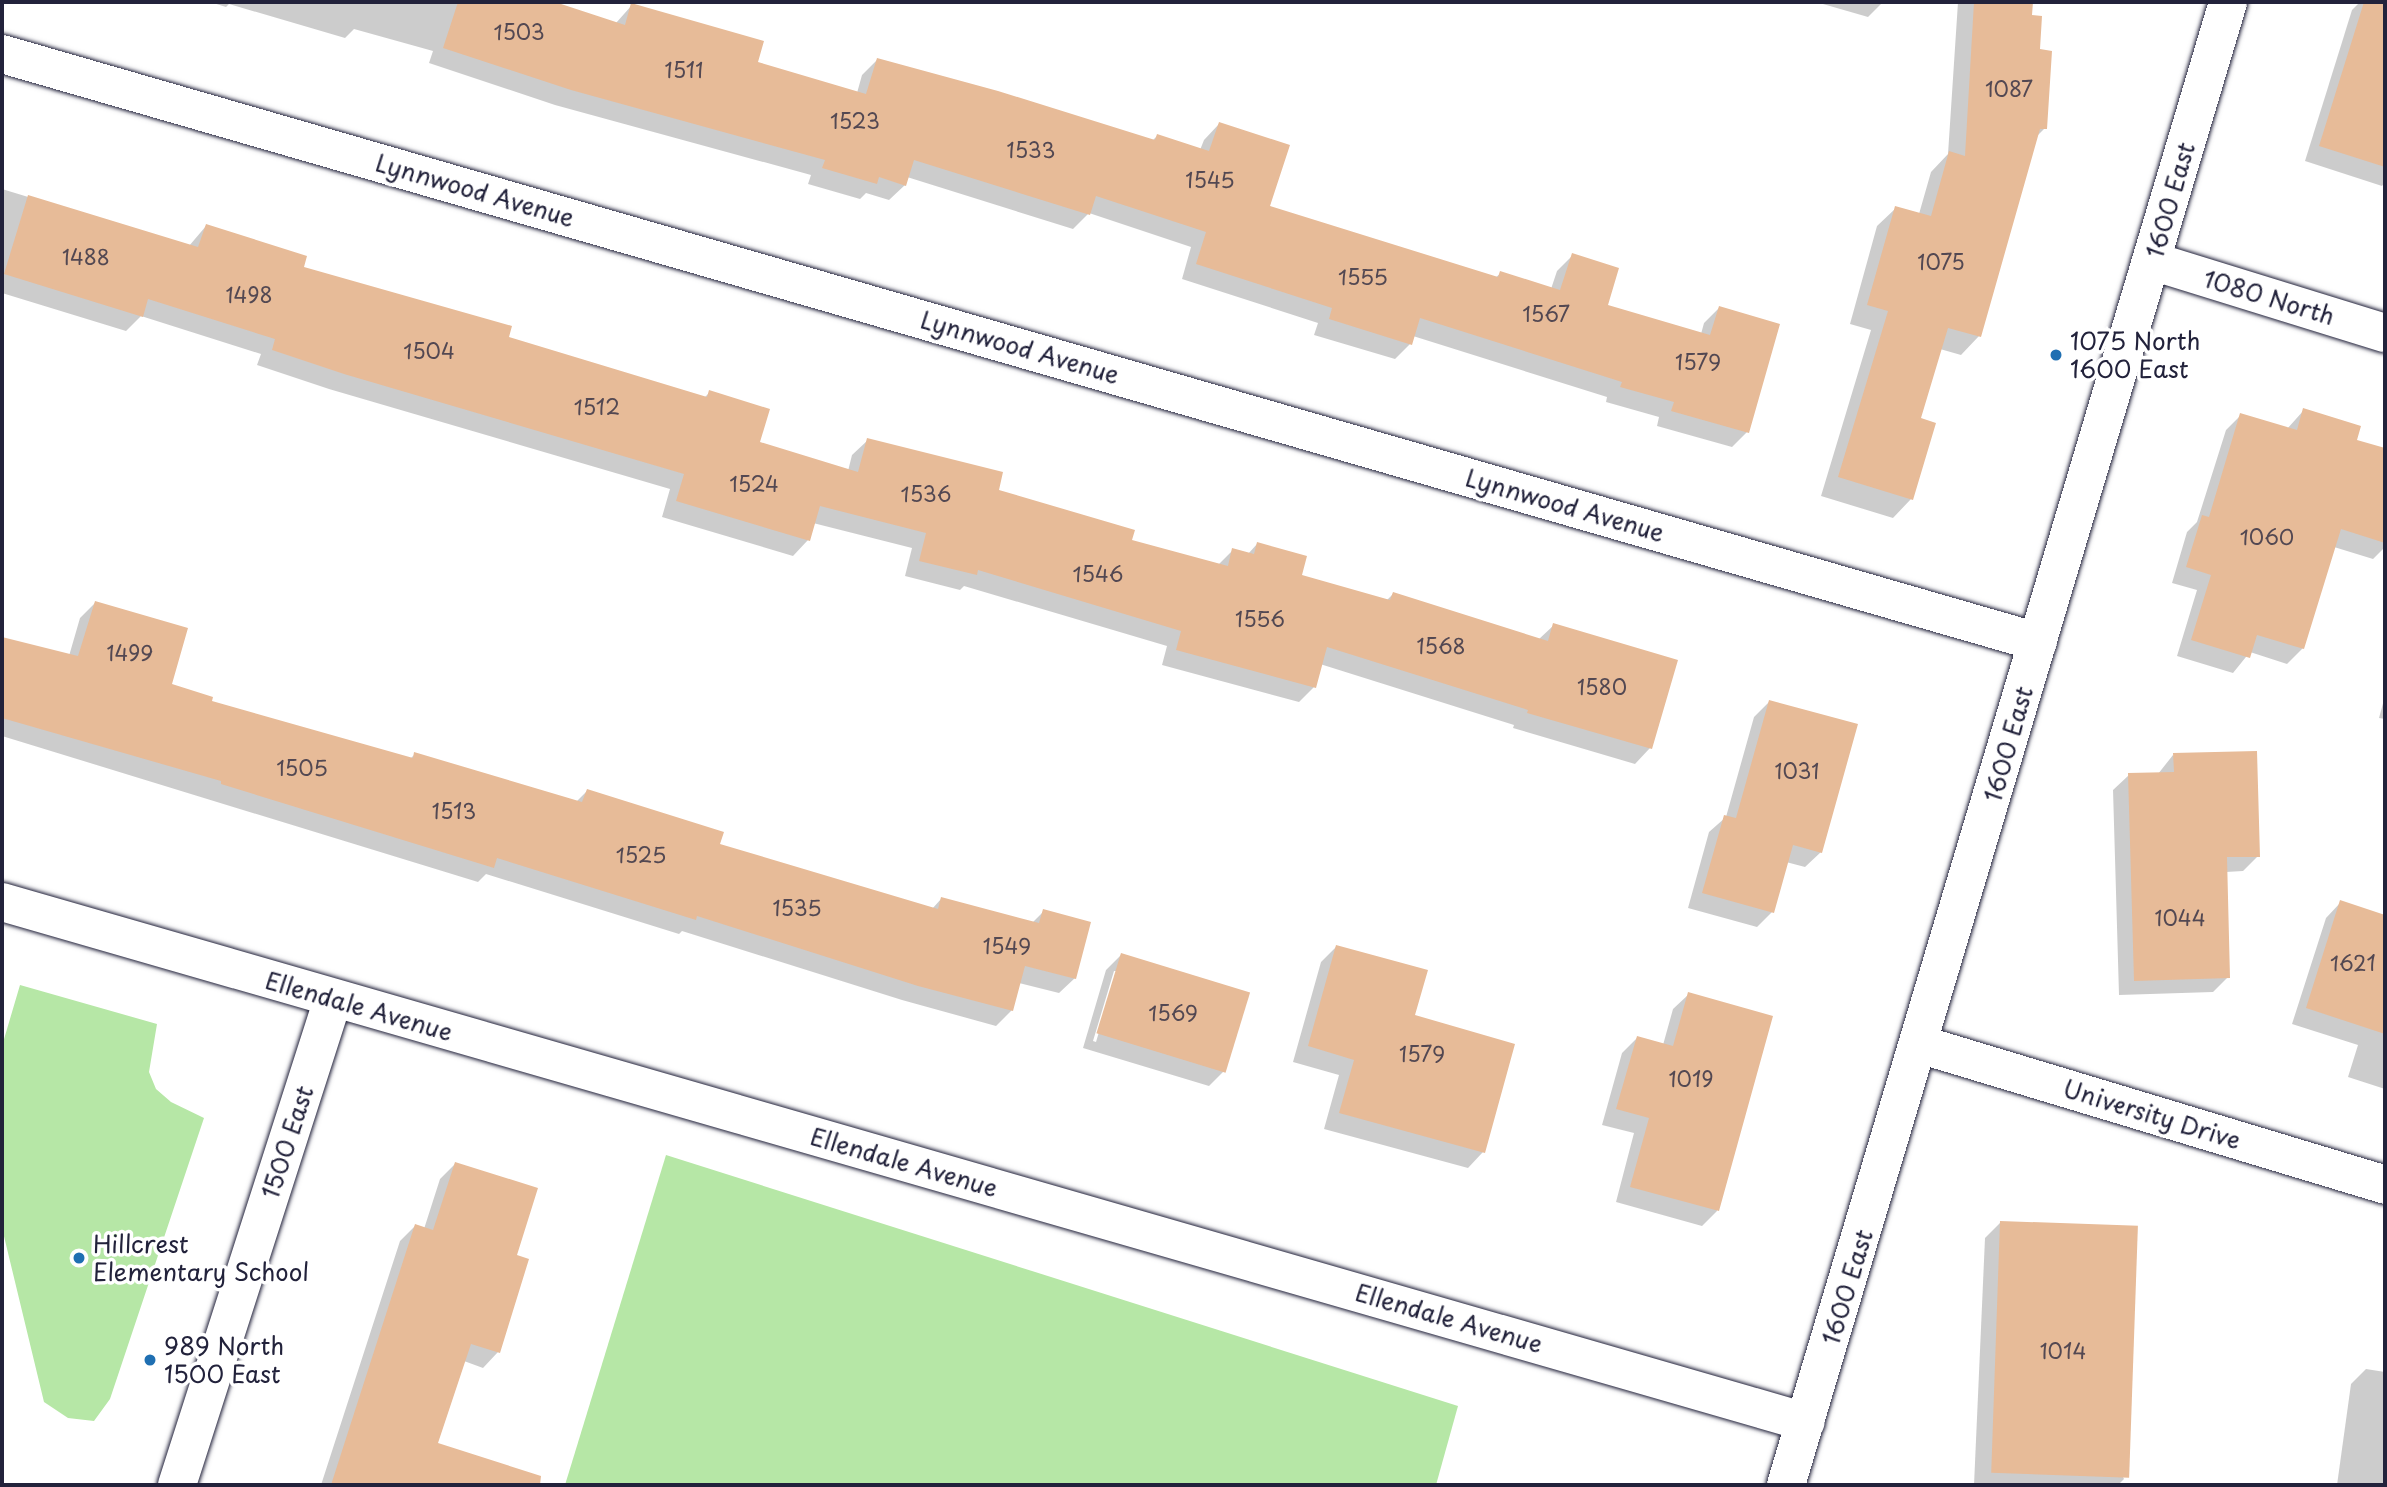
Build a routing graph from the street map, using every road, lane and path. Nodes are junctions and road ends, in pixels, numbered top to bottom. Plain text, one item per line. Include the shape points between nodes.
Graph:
1 (2228, 2) edge
2 (2, 54) edge
3 (2152, 261) junction
4 (2385, 333) edge
5 (2038, 642) junction
6 (2, 902) edge
7 (332, 999) junction
8 (1919, 1044) junction
9 (2385, 1185) edge
10 (1806, 1422) junction
11 (177, 1485) edge
12 (1786, 1485) edge

1 - 3 street, 1600 East
2 - 5 street, Lynnwood Avenue
3 - 4 street, 1080 North
3 - 5 street, 1600 East
5 - 8 street, 1600 East
6 - 7 street, Ellendale Avenue
7 - 10 street, Ellendale Avenue
7 - 11 street, 1500 East
8 - 9 street, University Drive
8 - 10 street, 1600 East
10 - 12 street, 1600 East

